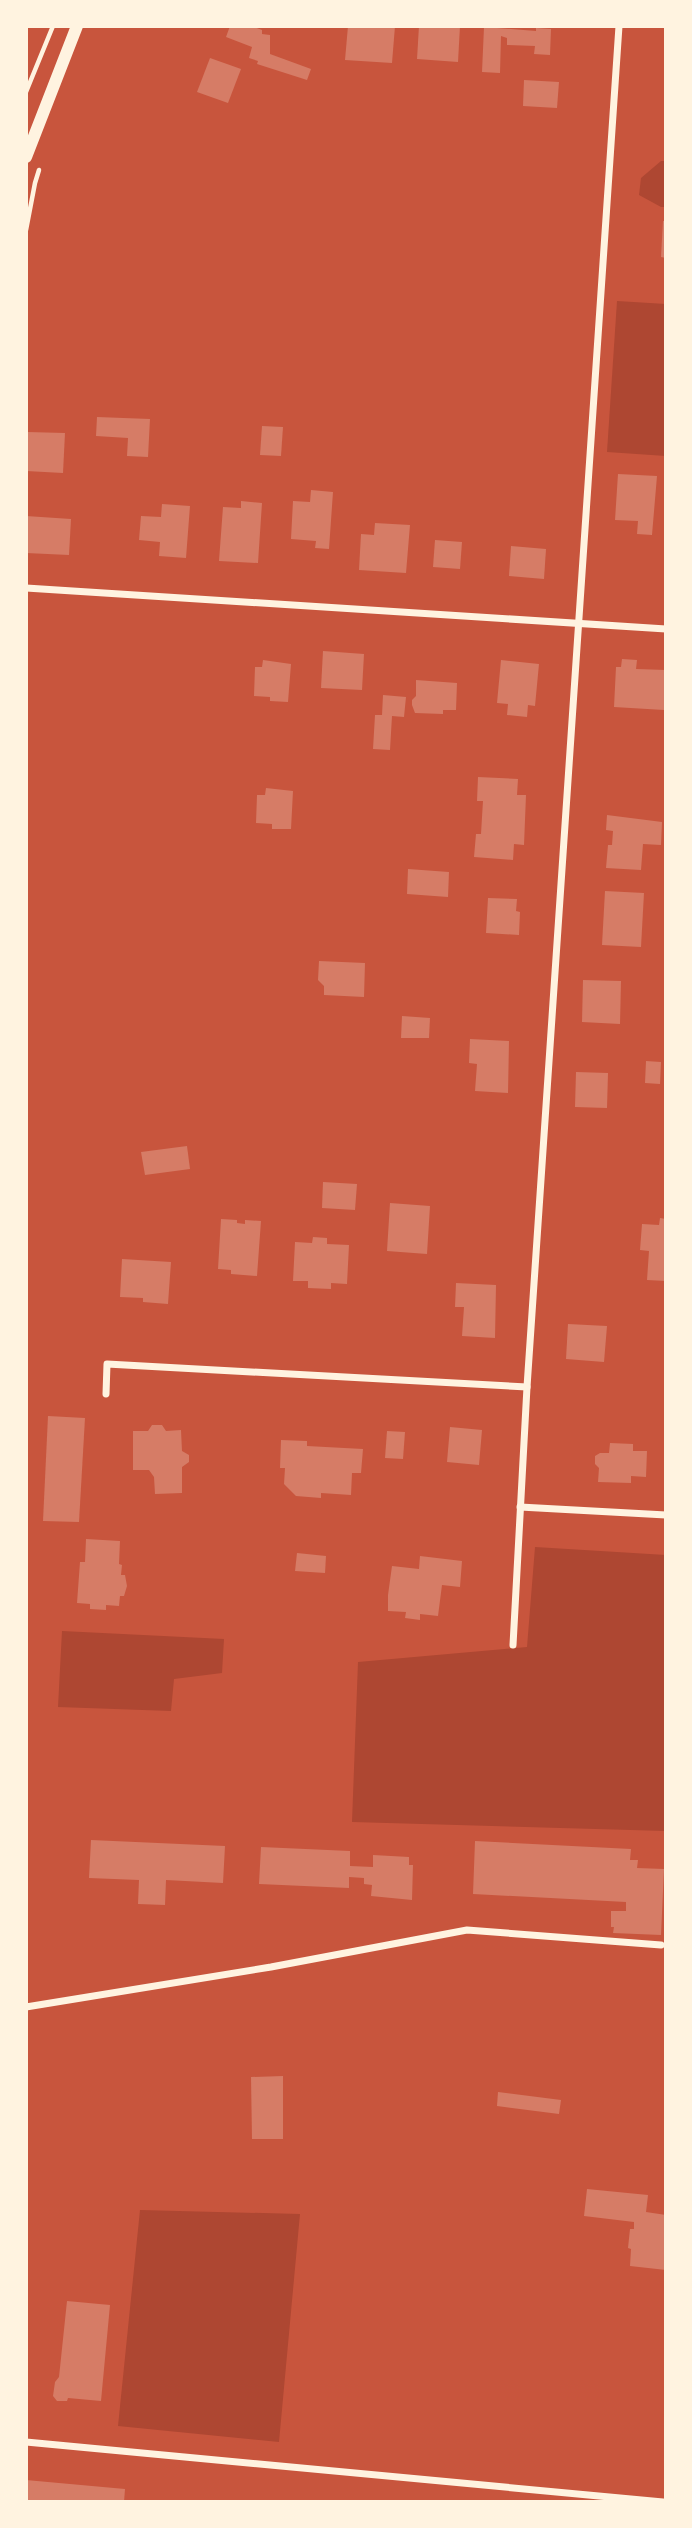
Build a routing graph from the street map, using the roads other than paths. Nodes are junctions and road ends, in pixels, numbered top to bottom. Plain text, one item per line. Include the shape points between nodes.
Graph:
1 (77, 26) edge
2 (619, 26) edge
3 (26, 157) edge
4 (26, 588) edge
5 (579, 624) junction
6 (666, 629) edge
7 (527, 1387) junction
8 (106, 1394) dead end
9 (520, 1507) junction
10 (666, 1515) edge
11 (513, 1645) dead end
12 (661, 1945) dead end
13 (26, 2007) edge
14 (26, 2442) edge
15 (663, 2502) edge

1 - 3 street
2 - 5 street
4 - 5 street
5 - 6 street
5 - 7 street
7 - 8 street via 107,1364
7 - 9 street
9 - 10 street
9 - 11 street
12 - 13 street via 467,1930
14 - 15 street

